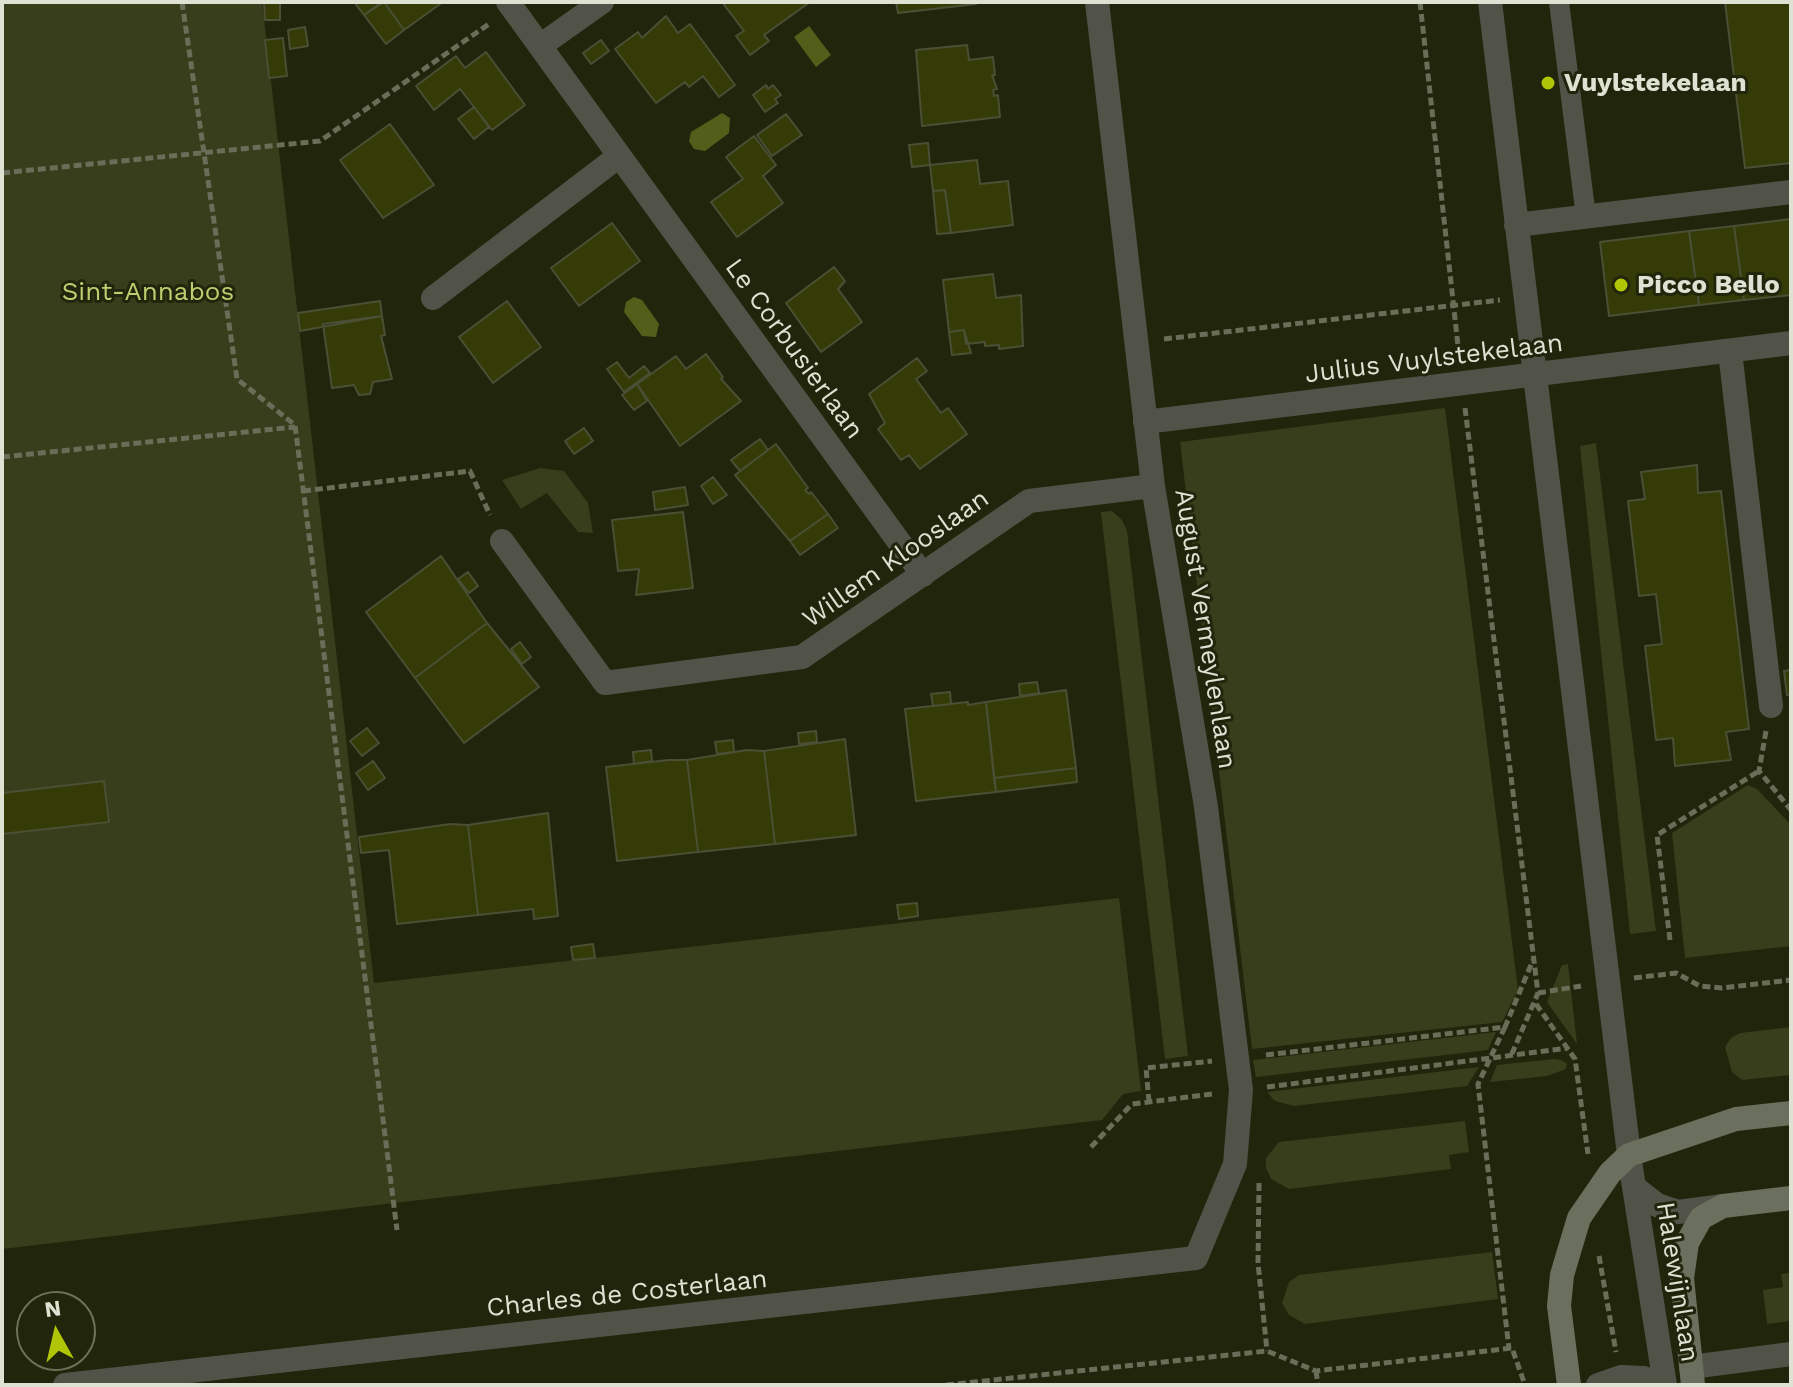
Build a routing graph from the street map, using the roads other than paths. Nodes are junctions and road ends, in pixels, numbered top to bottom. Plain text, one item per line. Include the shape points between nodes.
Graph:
1 (602, 2) edge
2 (1097, 2) edge
3 (1490, 2) edge
4 (1559, 2) edge
5 (510, 5) edge
6 (540, 46) junction
7 (619, 156) junction
8 (1791, 192) edge
9 (1586, 217) junction
10 (1516, 225) junction
11 (433, 298) dead end
12 (1791, 343) edge
13 (1730, 351) junction
14 (1534, 376) junction
15 (1145, 422) junction
16 (1153, 486) junction
17 (502, 541) road end
18 (923, 575) junction
19 (1771, 706) road end
20 (1791, 1113) edge
21 (1629, 1155) junction
22 (1634, 1187) junction
23 (1791, 1198) edge
24 (1723, 1206) junction
25 (1196, 1258) joint
26 (1791, 1354) edge
27 (1692, 1376) edge
28 (65, 1385) edge
29 (1569, 1385) edge
30 (1598, 1385) edge
31 (1657, 1385) edge
32 (1665, 1385) edge

1 - 6 street
2 - 15 street, August Vermeylenlaan
3 - 10 street
4 - 9 lane
5 - 6 street, Le Corbusierlaan
6 - 7 street, Le Corbusierlaan
7 - 11 street
7 - 18 street, Le Corbusierlaan
8 - 9 street
9 - 10 street
10 - 14 street
12 - 13 street, Julius Vuylstekelaan
13 - 14 street, Julius Vuylstekelaan
13 - 19 street
14 - 15 street, Julius Vuylstekelaan
14 - 21 street
15 - 16 street, August Vermeylenlaan
16 - 18 street, Willem Klooslaan via 1029,501
16 - 25 street, August Vermeylenlaan via 1206,807 1237,1059 1251,1089 1235,1164
17 - 18 street, Willem Klooslaan via 605,683 802,657
20 - 21 main road via 1736,1119
21 - 22 street
21 - 29 main road via 1593,1195 1569,1245 1559,1306
22 - 24 street via 1657,1205 1678,1212
22 - 32 street, Halewijnlaan
23 - 24 main road
24 - 27 main road via 1701,1218 1687,1243 1682,1278
25 - 28 street, Charles de Costerlaan
26 - 27 street
30 - 31 street via 1621,1377 1644,1378

